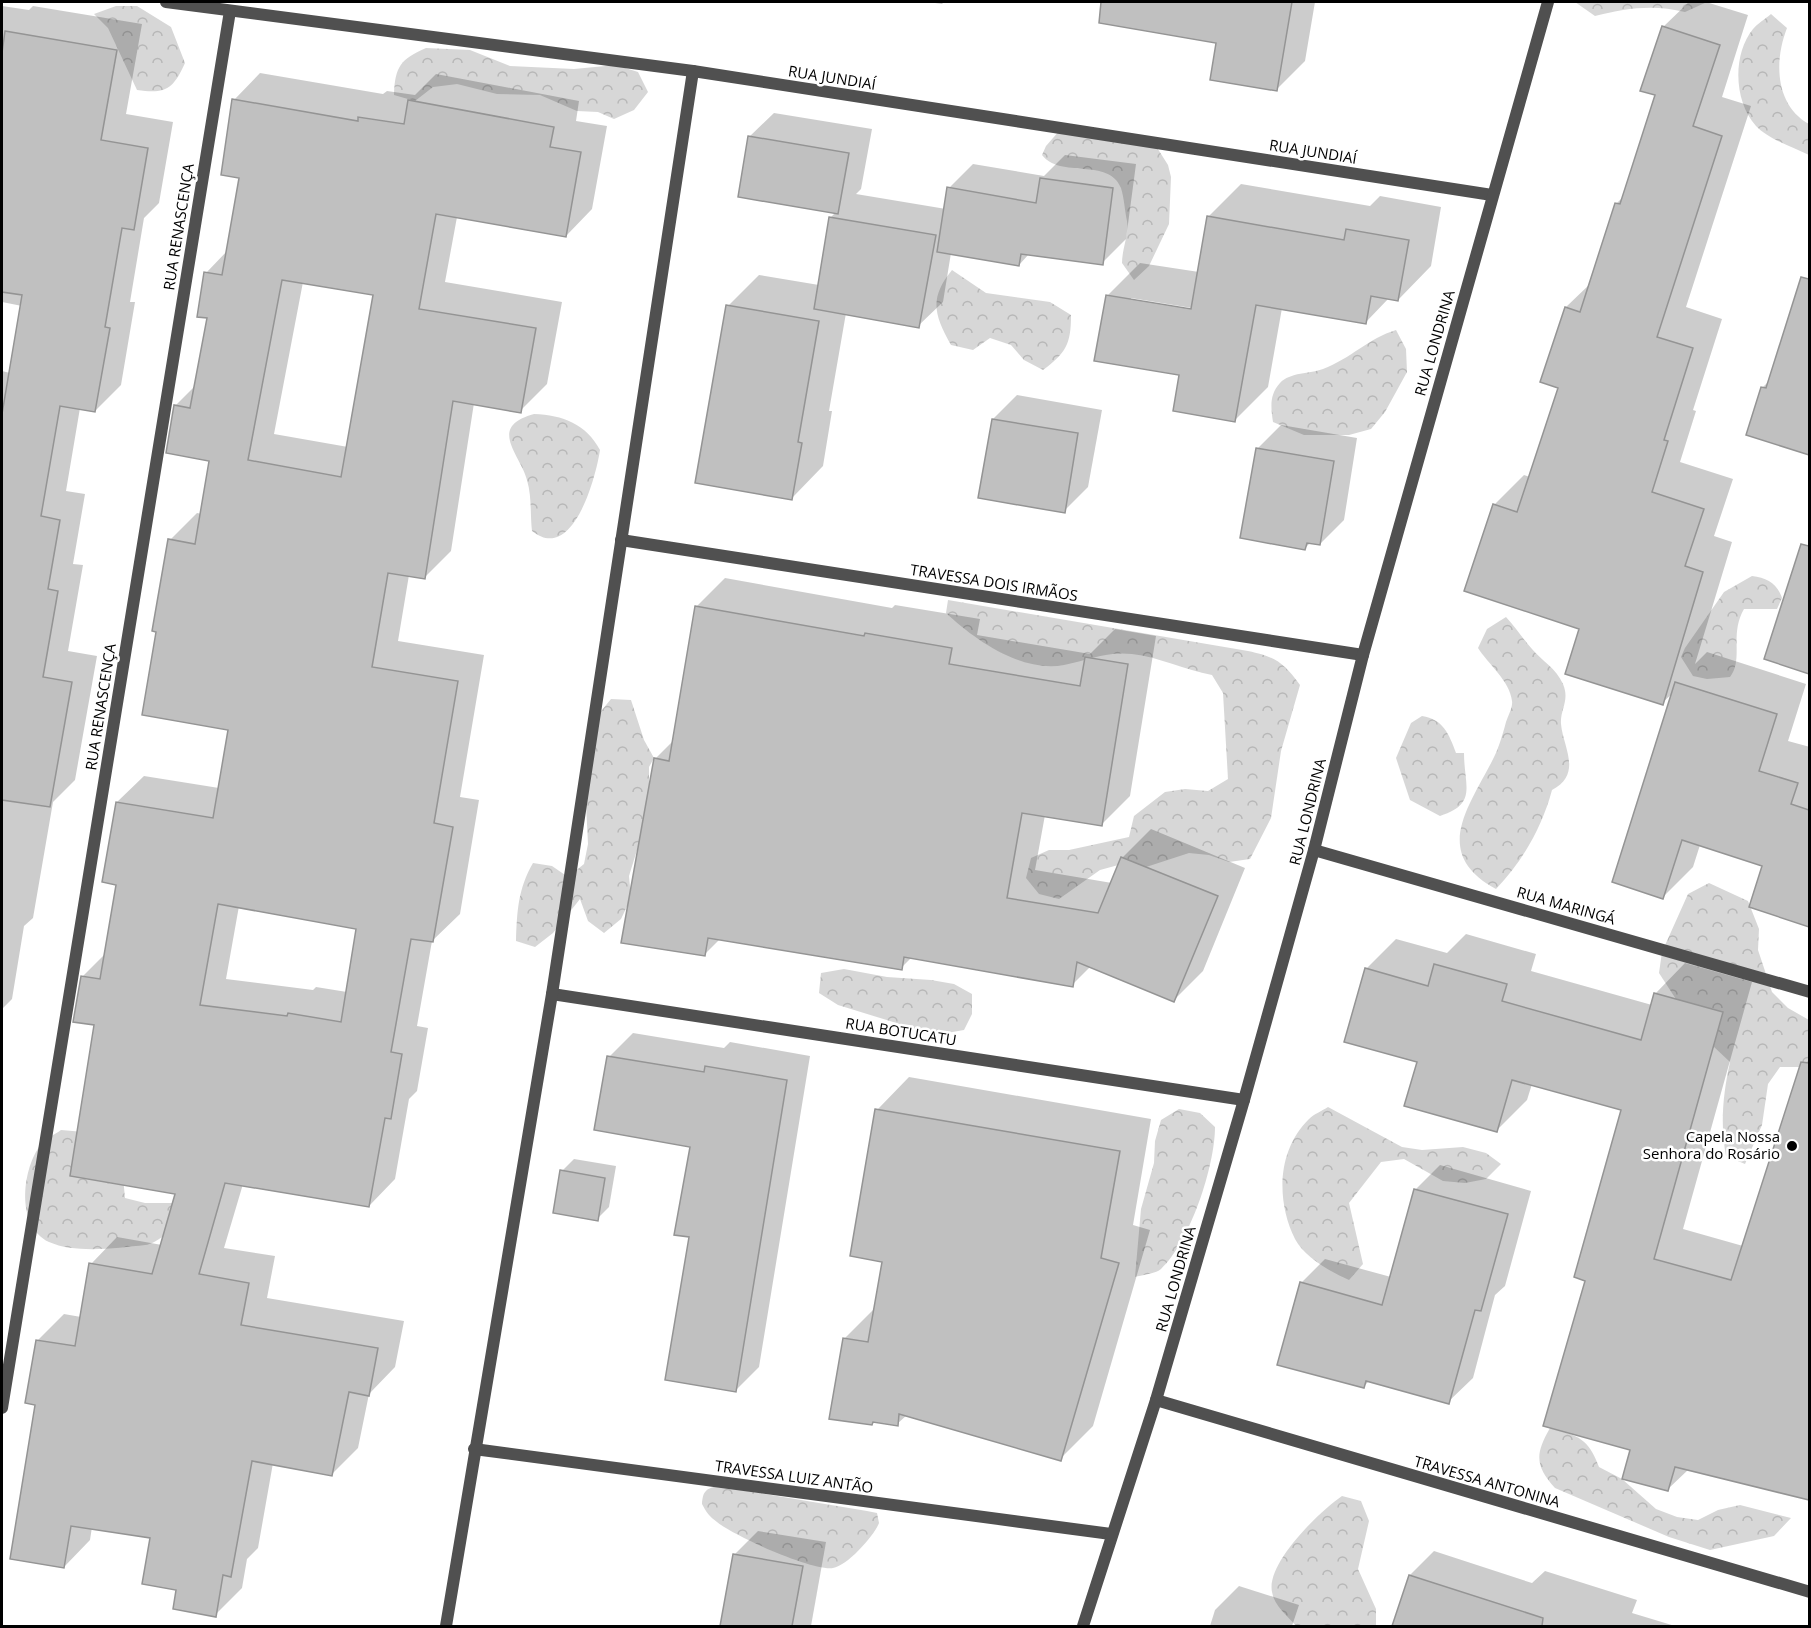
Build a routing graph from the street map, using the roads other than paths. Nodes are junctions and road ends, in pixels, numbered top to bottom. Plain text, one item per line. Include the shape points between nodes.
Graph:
1 (166, 2) edge
2 (1548, 2) edge
3 (230, 11) junction
4 (693, 71) junction
5 (1492, 195) junction
6 (621, 540) junction
7 (1363, 655) junction
8 (1314, 850) junction
9 (1809, 992) edge
10 (552, 994) junction
11 (1244, 1100) junction
12 (1156, 1400) junction
13 (2, 1408) edge
14 (474, 1449) junction
15 (1111, 1534) junction
16 (1809, 1592) edge
17 (446, 1626) edge
18 (1083, 1626) edge

1 - 3 street, RUA JUNDIAÍ
2 - 5 street, RUA LONDRINA
3 - 4 street, RUA JUNDIAÍ
3 - 13 street, RUA RENASCENÇA
4 - 5 street, RUA JUNDIAÍ
4 - 6 street
5 - 7 street, RUA LONDRINA
6 - 7 street, TRAVESSA DOIS IRMÃOS
6 - 10 street
7 - 8 street, RUA LONDRINA
8 - 9 street, RUA MARINGÁ
8 - 11 street, RUA LONDRINA
10 - 11 street, RUA BOTUCATU
10 - 14 street
11 - 12 street, RUA LONDRINA
12 - 15 street, RUA LONDRINA
12 - 16 street, TRAVESSA ANTONINA
14 - 15 street, TRAVESSA LUIZ ANTÃO
14 - 17 street
15 - 18 street, RUA LONDRINA

